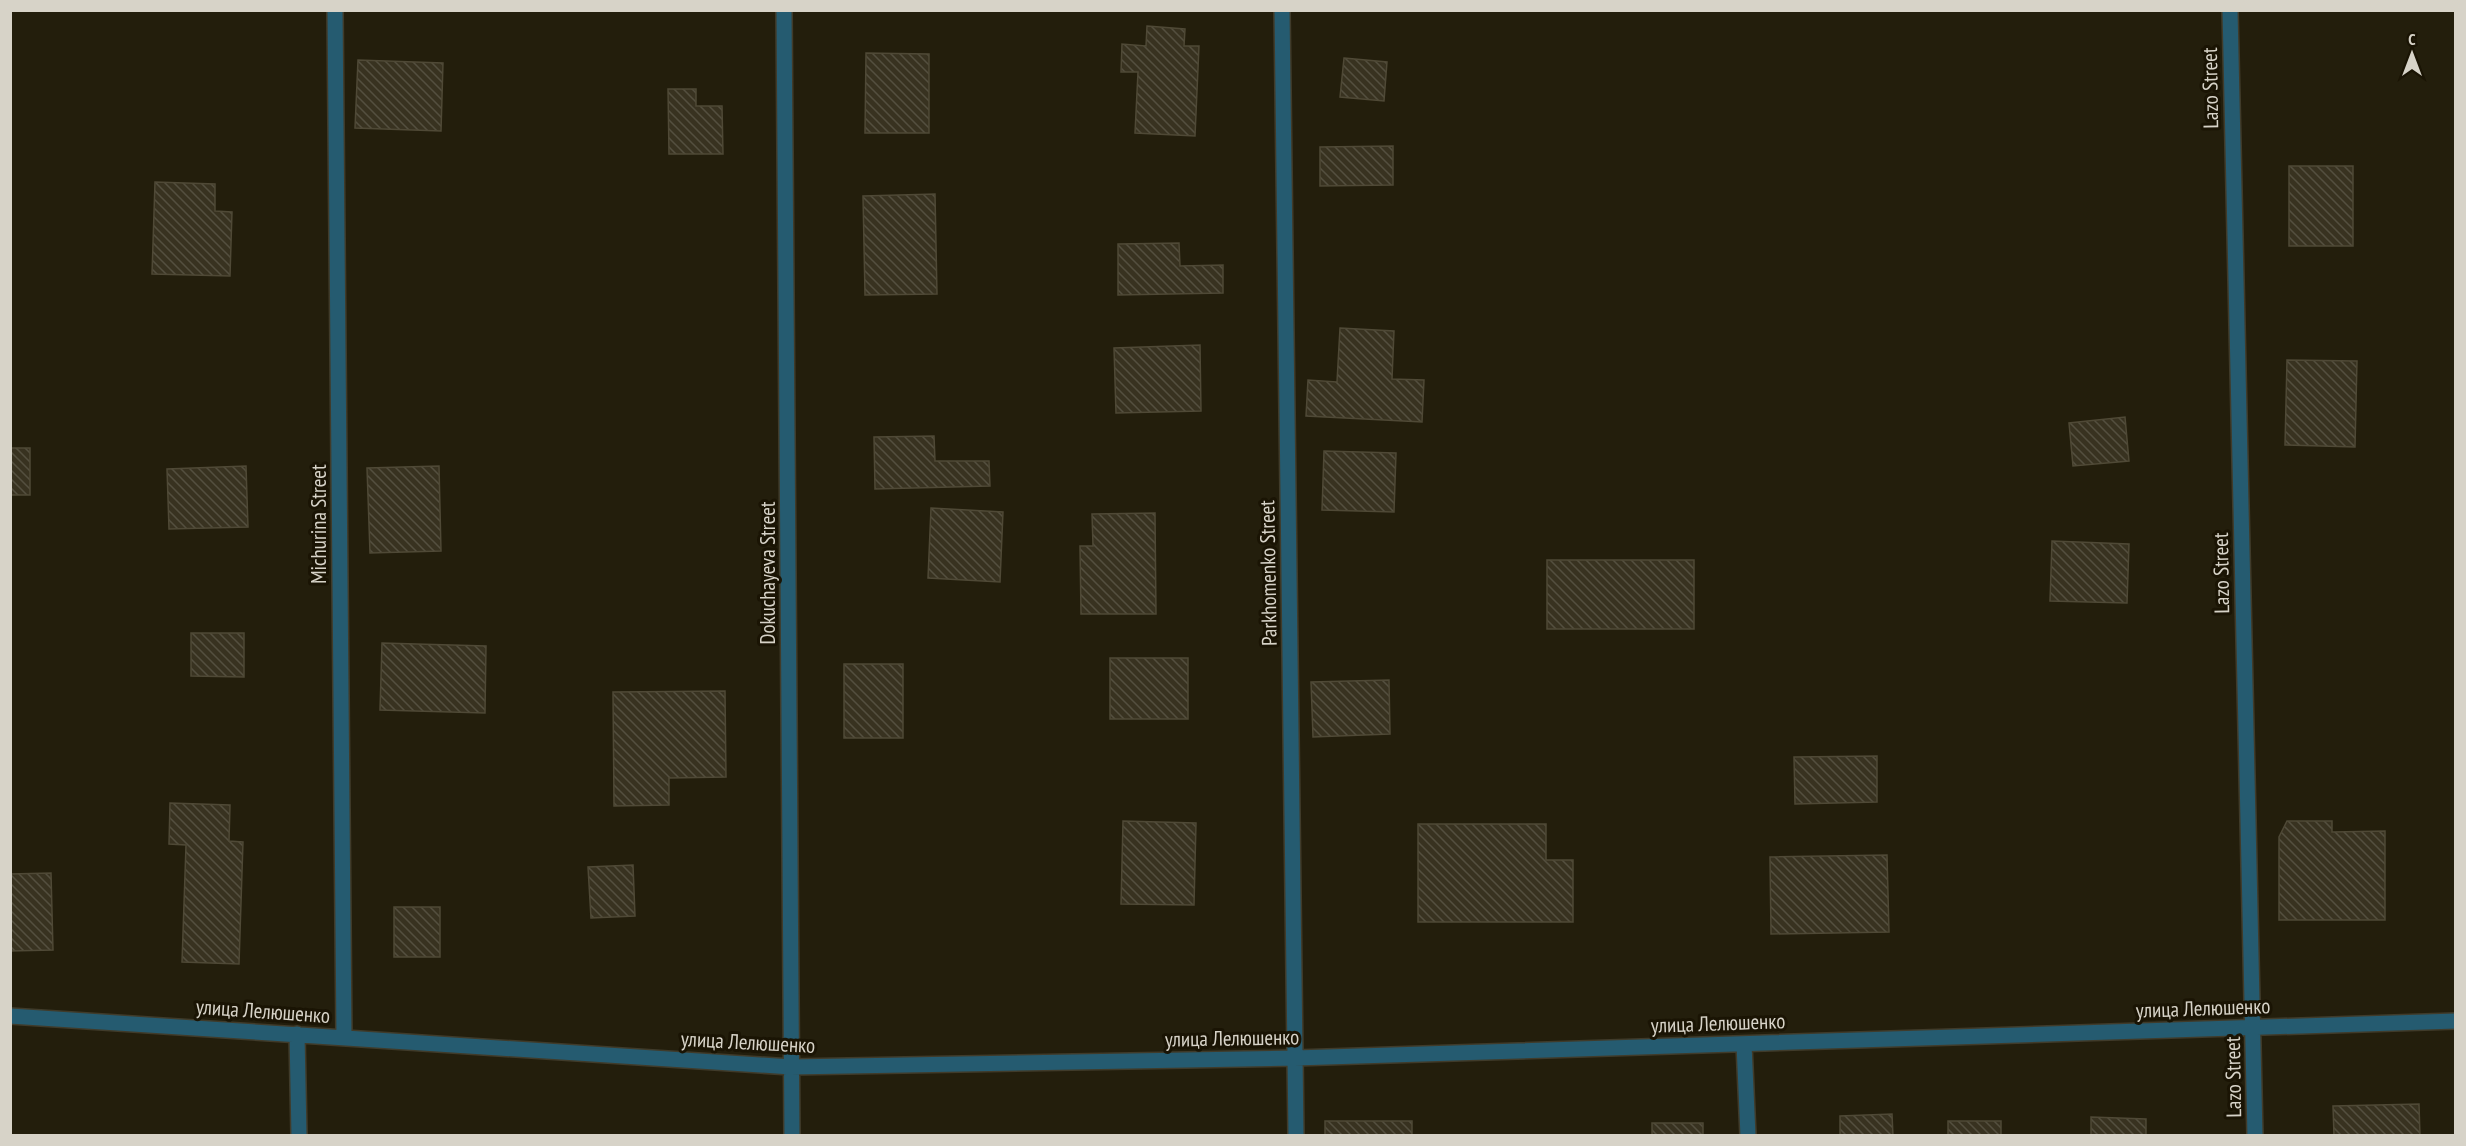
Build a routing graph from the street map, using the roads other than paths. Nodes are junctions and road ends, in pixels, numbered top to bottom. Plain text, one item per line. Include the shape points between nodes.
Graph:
1 (335, 10) edge
2 (784, 10) edge
3 (1282, 10) edge
4 (2230, 10) edge
5 (10, 1016) edge
6 (2456, 1021) edge
7 (2253, 1027) junction
8 (297, 1034) junction
9 (344, 1038) junction
10 (1744, 1044) junction
11 (1295, 1058) junction
12 (791, 1067) junction
13 (299, 1136) edge
14 (792, 1136) edge
15 (1296, 1136) edge
16 (1748, 1136) edge
17 (2255, 1136) edge

1 - 9 street, Michurina Street
2 - 12 street, Dokuchayeva Street
3 - 11 street, Parkhomenko Street
4 - 7 street, Lazo Street
5 - 8 street, улица Лелюшенко
6 - 7 street, улица Лелюшенко
7 - 10 street, улица Лелюшенко
7 - 17 street, Lazo Street
8 - 9 street, улица Лелюшенко
8 - 13 street
9 - 12 street, улица Лелюшенко
10 - 11 street, улица Лелюшенко
10 - 16 street
11 - 12 street, улица Лелюшенко
11 - 15 street, Parkhomenko Street
12 - 14 street, Dokuchayeva Street

